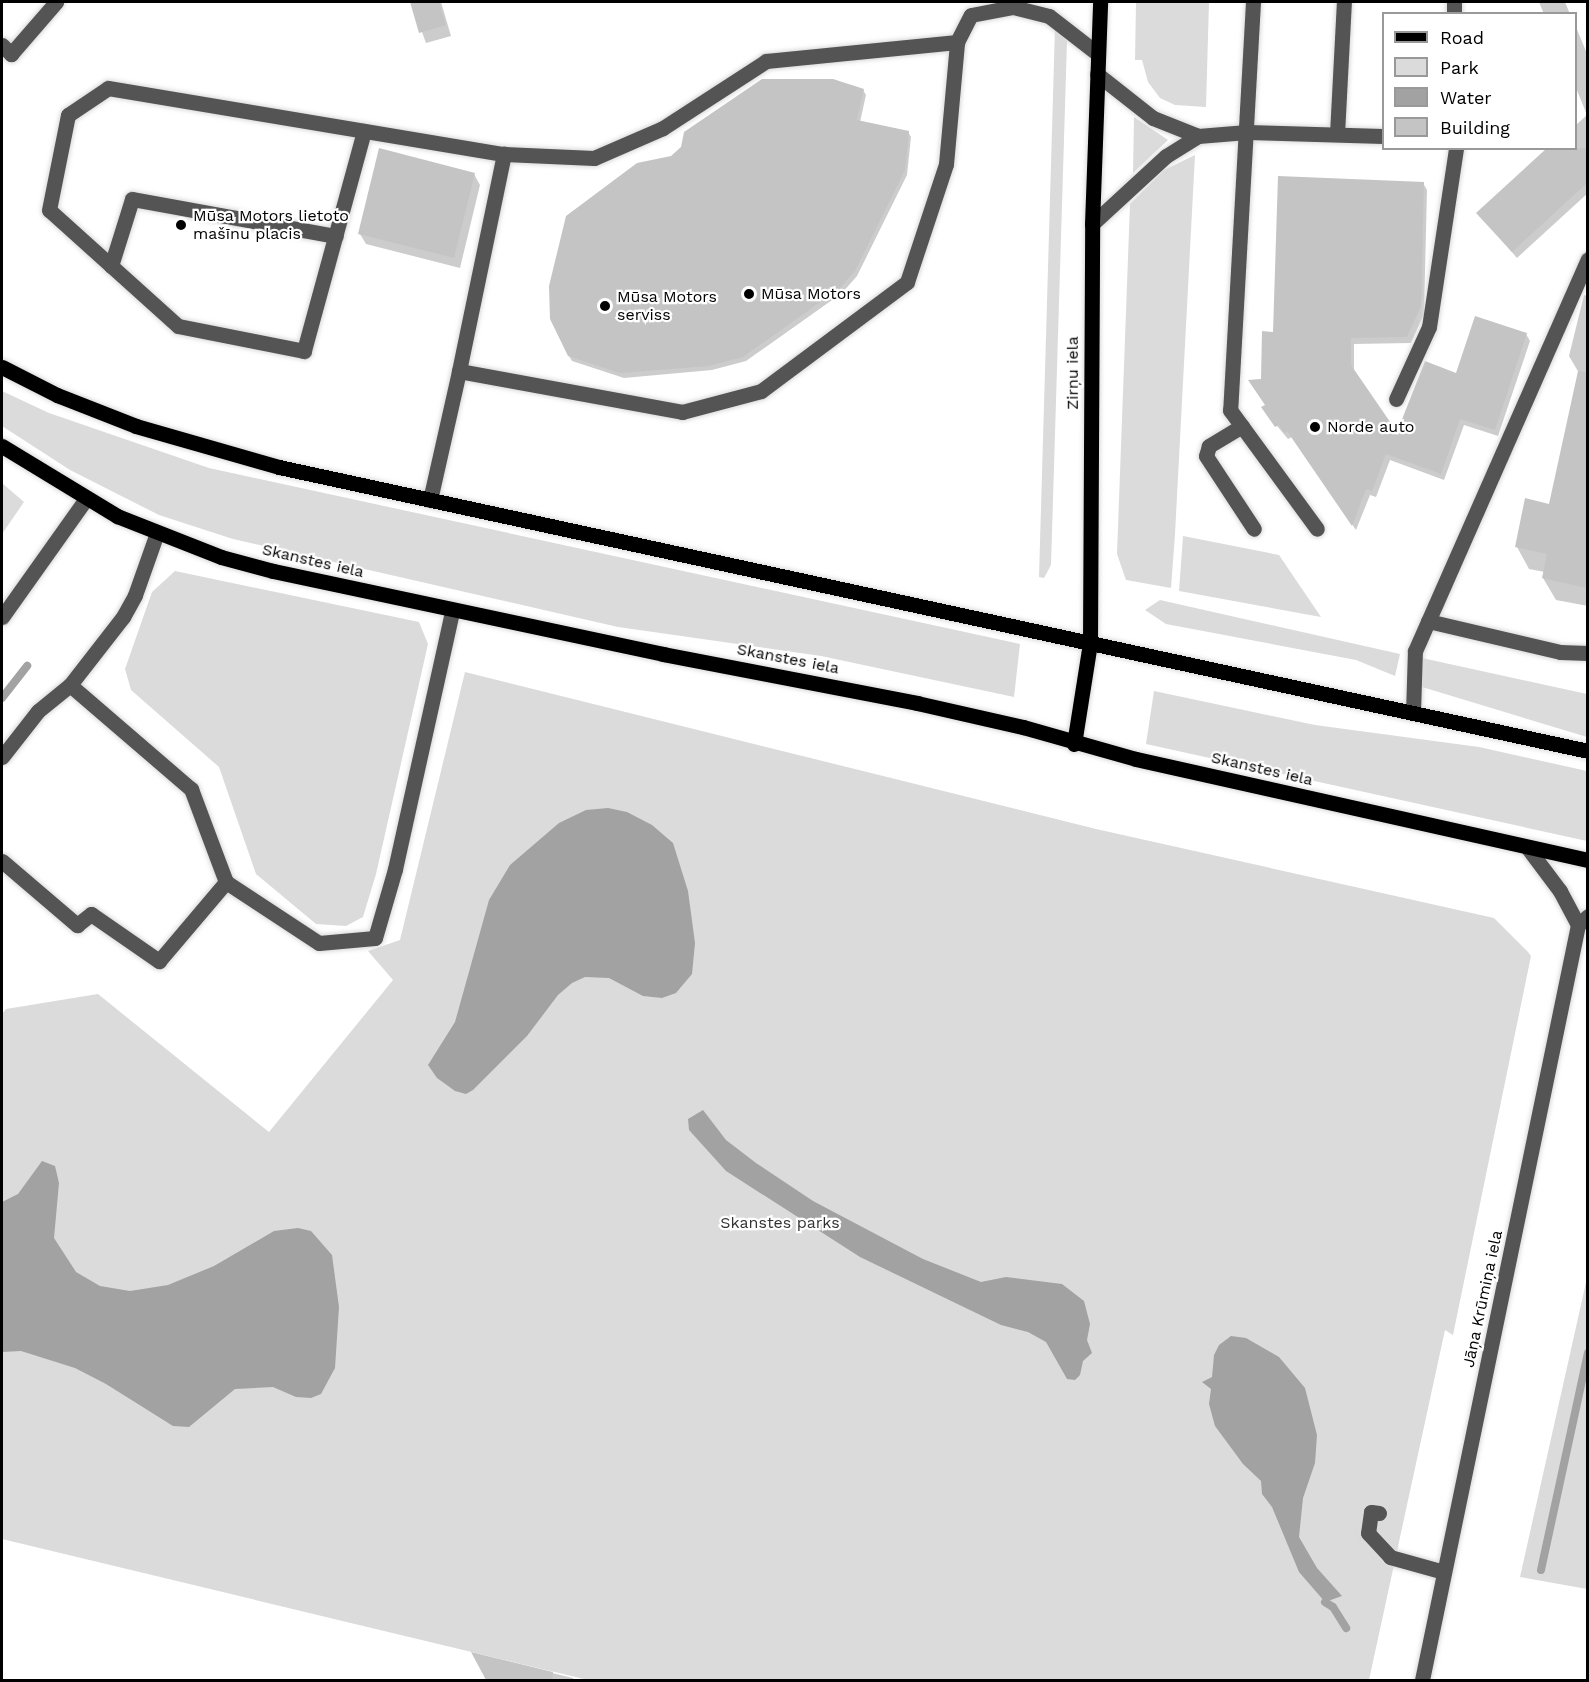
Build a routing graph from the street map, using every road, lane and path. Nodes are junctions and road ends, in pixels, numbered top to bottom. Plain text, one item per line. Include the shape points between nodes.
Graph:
1 (56, 2) edge
2 (1100, 2) edge
3 (1253, 2) edge
4 (1344, 2) edge
5 (1016, 4) edge
6 (957, 42) junction
7 (2, 45) edge
8 (1098, 54) junction
9 (1097, 74) junction
10 (364, 130) junction
11 (1247, 132) junction
12 (1337, 134) junction
13 (1198, 136) junction
14 (1382, 136) edge
15 (1456, 150) edge
16 (504, 154) junction
17 (1092, 224) junction
18 (336, 236) junction
19 (1587, 259) edge
20 (111, 267) junction
21 (2, 367) edge
22 (459, 371) junction
23 (1396, 399) dead end
24 (1242, 426) junction
25 (2, 446) edge
26 (86, 499) junction
27 (430, 500) junction
28 (1254, 529) dead end
29 (1317, 529) dead end
30 (157, 533) junction
31 (452, 611) junction
32 (2, 617) edge
33 (1428, 621) junction
34 (1090, 643) junction
35 (1587, 653) edge
36 (70, 685) junction
37 (1413, 713) junction
38 (1074, 744) junction
39 (1587, 751) edge
40 (2, 757) edge
41 (1527, 847) junction
42 (1587, 860) edge
43 (2, 861) edge
44 (226, 882) junction
45 (1583, 921) edge
46 (1379, 1513) dead end
47 (1444, 1572) junction
48 (1422, 1680) edge

1 - 7 street via 11,54
2 - 8 main road, Zirņu iela
3 - 11 street
4 - 12 street
5 - 6 street via 971,15
5 - 8 street via 1049,16
6 - 16 street via 766,61 663,128 594,158
6 - 22 street via 946,164 907,282 761,391 682,412
8 - 9 main road, Zirņu iela
9 - 13 street via 1153,117
9 - 17 main road, Zirņu iela
10 - 16 street
10 - 18 street
10 - 20 street via 108,88 68,115 48,210
11 - 12 street
11 - 13 street
11 - 24 street via 1230,410
12 - 14 street
13 - 17 street via 1166,156
15 - 23 street via 1429,327
16 - 22 street
17 - 34 main road, Zirņu iela
18 - 20 street via 132,199
18 - 20 street via 304,351 178,326
19 - 33 street
21 - 27 main road via 57,395 201,446
22 - 27 street
24 - 28 street via 1209,447 1206,456
24 - 29 street
25 - 26 main road, Skanstes iela
26 - 30 main road, Skanstes iela
26 - 32 street
27 - 34 main road
30 - 31 main road, Skanstes iela via 273,571
30 - 36 street via 123,617
31 - 38 main road, Skanstes iela via 884,696 1023,727
31 - 44 street via 395,869 375,938 320,943
33 - 35 street via 1560,652
33 - 37 street via 1415,651
34 - 37 main road
34 - 38 main road, Zirņu iela
36 - 40 street via 38,711
36 - 44 street via 191,789
37 - 39 main road
38 - 41 main road, Skanstes iela
41 - 42 main road, Skanstes iela
41 - 45 street, Jāņa Krūmiņa iela
43 - 44 street via 77,926 91,914 159,962
45 - 47 street, Jāņa Krūmiņa iela
46 - 47 street via 1371,1512 1368,1533 1390,1557
47 - 48 street, Jāņa Krūmiņa iela

